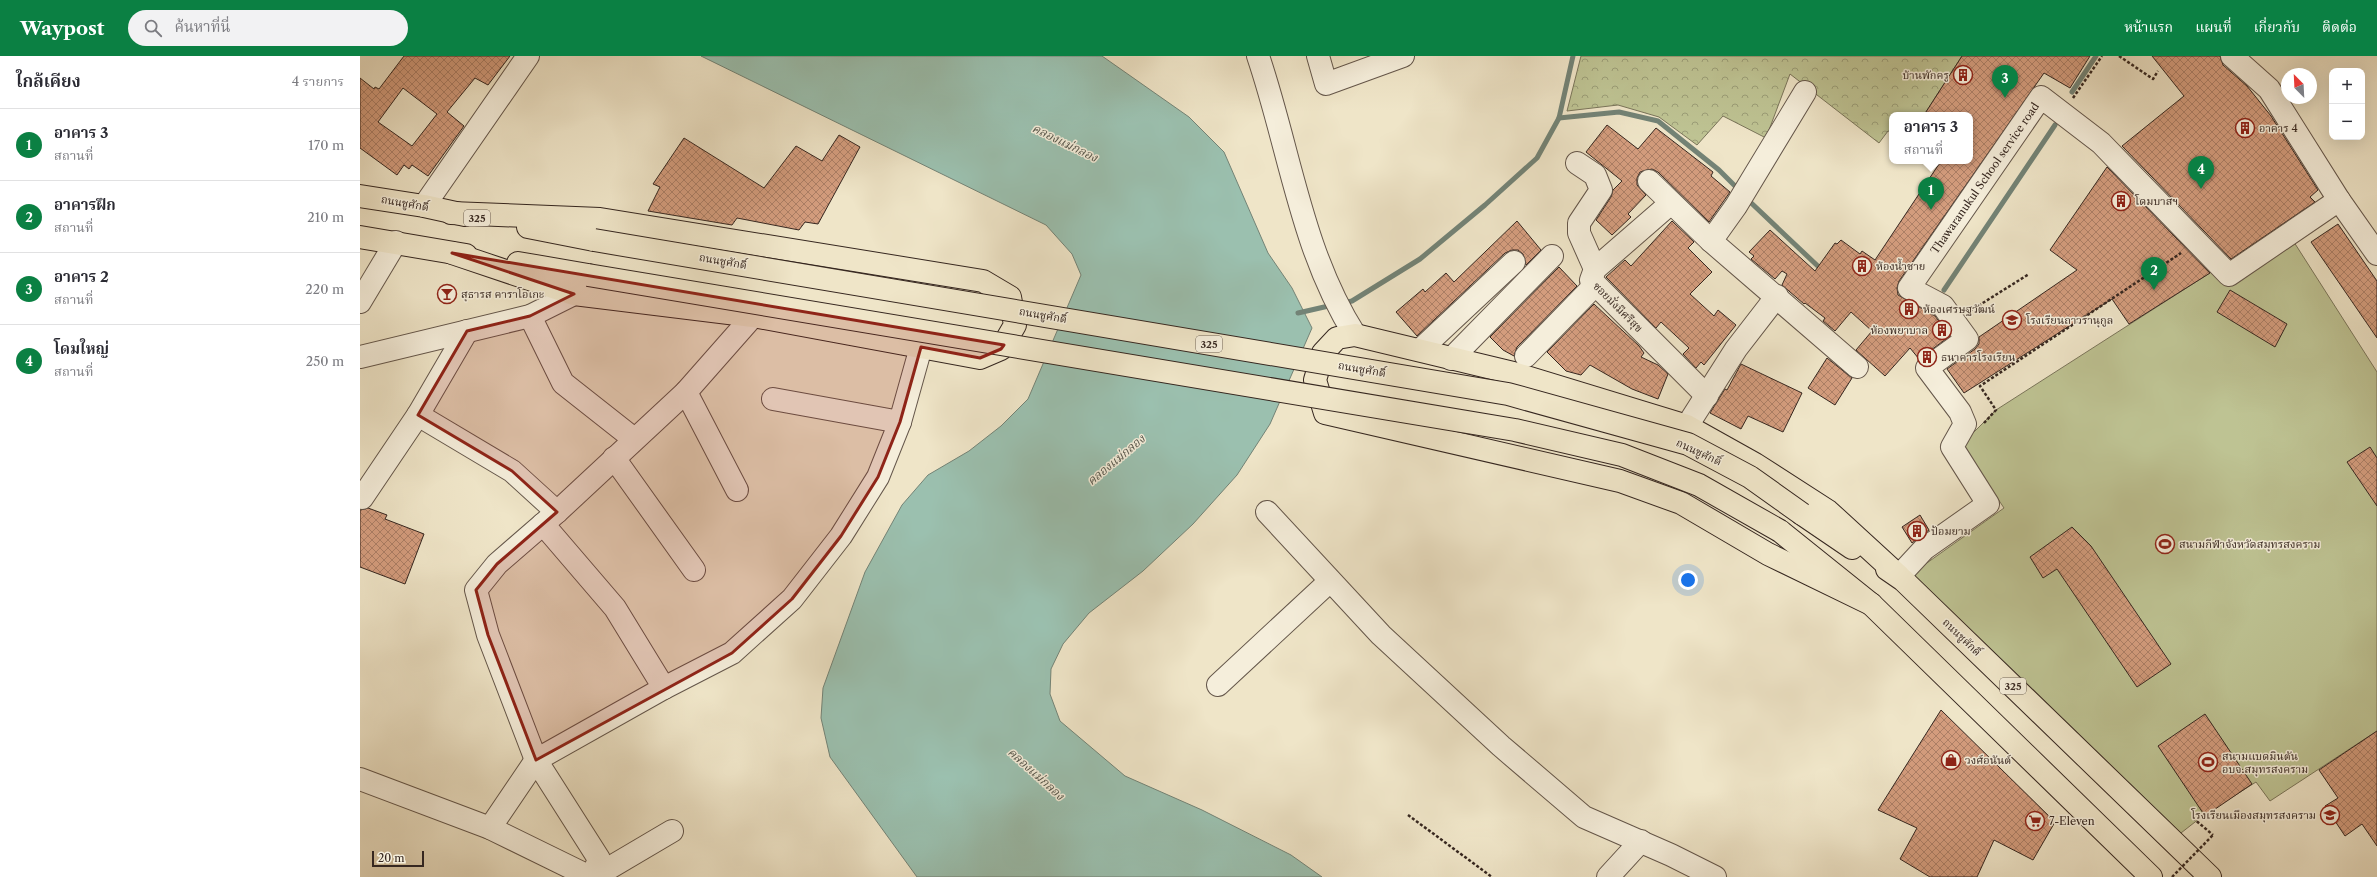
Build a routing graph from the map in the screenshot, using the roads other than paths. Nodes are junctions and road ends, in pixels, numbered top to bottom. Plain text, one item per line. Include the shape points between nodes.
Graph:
1 (528, 56) edge
2 (1258, 56) edge
3 (1318, 56) edge
4 (1403, 56) edge
5 (2232, 56) edge
6 (1805, 92) dead end
7 (1577, 163) dead end
8 (1649, 181) dead end
9 (360, 196) edge
10 (2339, 200) junction
11 (1671, 203) junction
12 (424, 206) junction
13 (451, 213) junction
14 (360, 237) edge
15 (1711, 241) junction
16 (396, 242) junction
17 (452, 252) junction
18 (2377, 254) edge
19 (1552, 256) dead end
20 (1514, 262) dead end
21 (1595, 277) junction
22 (574, 294) junction
23 (1777, 296) junction
24 (360, 302) edge
25 (530, 316) junction
26 (753, 316) junction
27 (1350, 327) junction
28 (468, 331) junction
29 (921, 347) junction
30 (1420, 350) junction
31 (1526, 356) dead end
32 (360, 357) edge
33 (1452, 359) junction
34 (1857, 367) dead end
35 (686, 392) junction
36 (1707, 396) junction
37 (773, 398) dead end
38 (418, 415) junction
39 (900, 422) junction
40 (1687, 426) junction
41 (634, 439) junction
42 (614, 458) junction
43 (737, 490) dead end
44 (360, 496) edge
45 (1267, 512) dead end
46 (550, 518) junction
47 (694, 570) dead end
48 (1899, 576) junction
49 (1330, 581) junction
50 (1871, 604) junction
51 (1218, 686) dead end
52 (664, 688) junction
53 (536, 760) junction
54 (360, 779) edge
55 (490, 828) junction
56 (672, 831) dead end
57 (1641, 841) junction
58 (592, 877) edge
59 (1608, 877) edge
60 (1715, 877) edge
61 (2151, 877) edge
62 (2210, 877) edge

1 - 12 street
2 - 27 street via 1271,92 1298,199 1324,277
3 - 4 street via 1326,84
5 - 10 street via 2269,89
6 - 15 street via 1736,206
7 - 21 street via 1595,175 1602,190 1579,223 1579,233
8 - 11 street
9 - 12 main road, ถนนชูศักดิ์ / 325
10 - 18 street
10 - 48 street, Thawaranukul School service road via 2229,275 2101,143 2041,97 1909,288 1943,306 1968,339 1927,368 1960,412 1965,424 1952,447 1988,504 1924,550
11 - 15 street
11 - 21 street, ซอยมั่งมีศรีสุข
12 - 13 main road, ถนนชูศักดิ์ / 325
13 - 29 main road via 600,219 983,281 1010,297 1015,325 1001,349 980,358
13 - 48 main road, ถนนชูศักดิ์ / 325, bridge via 594,240 1508,394 1688,444 1750,477 1848,546
14 - 16 main road
15 - 23 street
16 - 17 main road
16 - 24 street
17 - 22 main road
17 - 50 main road, bridge via 1515,430 1622,455 1699,485 1780,531
19 - 33 street
20 - 30 street
21 - 31 street
21 - 36 street, ซอยมั่งมีศรีสุข
22 - 25 street
22 - 26 main road
23 - 34 street
23 - 36 street via 1736,349
25 - 28 street
25 - 41 street via 563,383
26 - 29 main road
26 - 35 street
27 - 30 main road
27 - 50 main road via 1323,353 1315,380 1325,412 1620,481 1681,503 1768,554
28 - 32 street
28 - 38 street
29 - 39 street
30 - 33 main road
33 - 40 main road via 1520,375
35 - 41 street
35 - 43 street
36 - 40 street
37 - 39 street
38 - 44 street via 362,498
38 - 46 street via 512,471
39 - 52 street via 878,477 841,536 792,599 732,653
40 - 48 main road via 1755,464 1828,511
41 - 42 street
42 - 46 street
42 - 47 street
45 - 49 street
46 - 52 street via 615,608
46 - 53 street via 497,564 476,590 488,635
48 - 62 main road, ถนนชูศักดิ์ / 325
49 - 51 street
49 - 57 street via 1381,635 1501,746 1584,817
50 - 61 main road
52 - 53 street
53 - 55 street
53 - 58 street via 599,858
54 - 55 street
55 - 58 street
56 - 58 street
57 - 59 street
57 - 60 street

